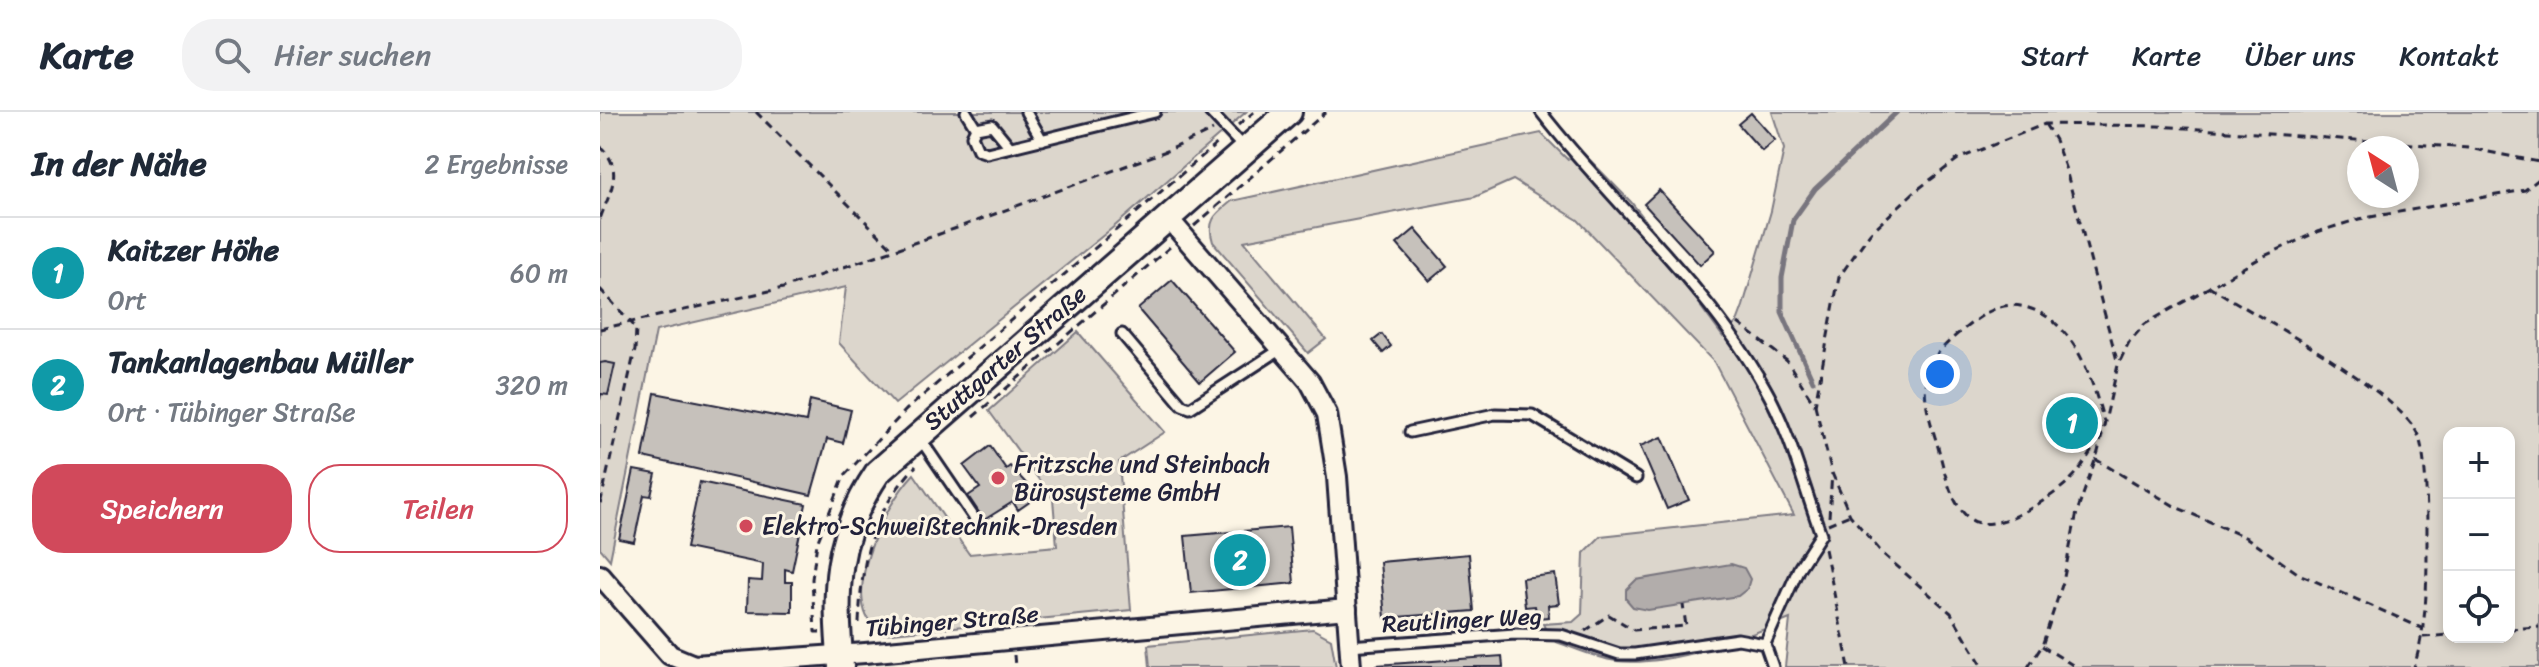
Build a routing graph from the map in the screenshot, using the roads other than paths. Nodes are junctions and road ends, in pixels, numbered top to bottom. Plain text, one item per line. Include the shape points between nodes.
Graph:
1 (966, 112) edge
2 (1026, 112) edge
3 (1155, 112) edge
4 (1210, 112) edge
5 (1289, 112) edge
6 (1541, 112) edge
7 (976, 128) junction
8 (1042, 140) junction
9 (1010, 147) junction
10 (1246, 150) junction
11 (1168, 218) junction
12 (1122, 334) dead end
13 (1281, 349) junction
14 (1410, 432) dead end
15 (917, 435) junction
16 (1636, 478) dead end
17 (977, 522) dead end
18 (600, 575) edge
19 (1347, 609) junction
20 (1765, 644) junction
21 (1349, 646) junction
22 (841, 661) edge
23 (694, 666) edge
24 (1351, 667) edge
25 (1773, 667) edge

1 - 7 lane
2 - 8 lane
3 - 8 lane
4 - 10 lane
5 - 10 main road, Stuttgarter Straße
6 - 20 lane via 1717,318 1764,386 1821,534 1799,568
7 - 9 lane via 992,125
7 - 9 lane via 972,136 978,150
8 - 9 lane
10 - 11 main road, Stuttgarter Straße
11 - 13 street
11 - 15 main road, Stuttgarter Straße
12 - 13 lane via 1190,408
13 - 19 street via 1310,382 1327,414
14 - 16 lane via 1495,414 1532,415
15 - 17 lane
15 - 22 main road, Stuttgarter Straße via 868,487 842,548 836,604
18 - 23 street, Tübinger Straße via 670,655
19 - 21 street
19 - 22 street, Tübinger Straße
20 - 21 lane, Reutlinger Weg via 1738,639 1619,654 1561,635 1530,634
20 - 25 lane
21 - 24 street
22 - 23 street, Tübinger Straße

